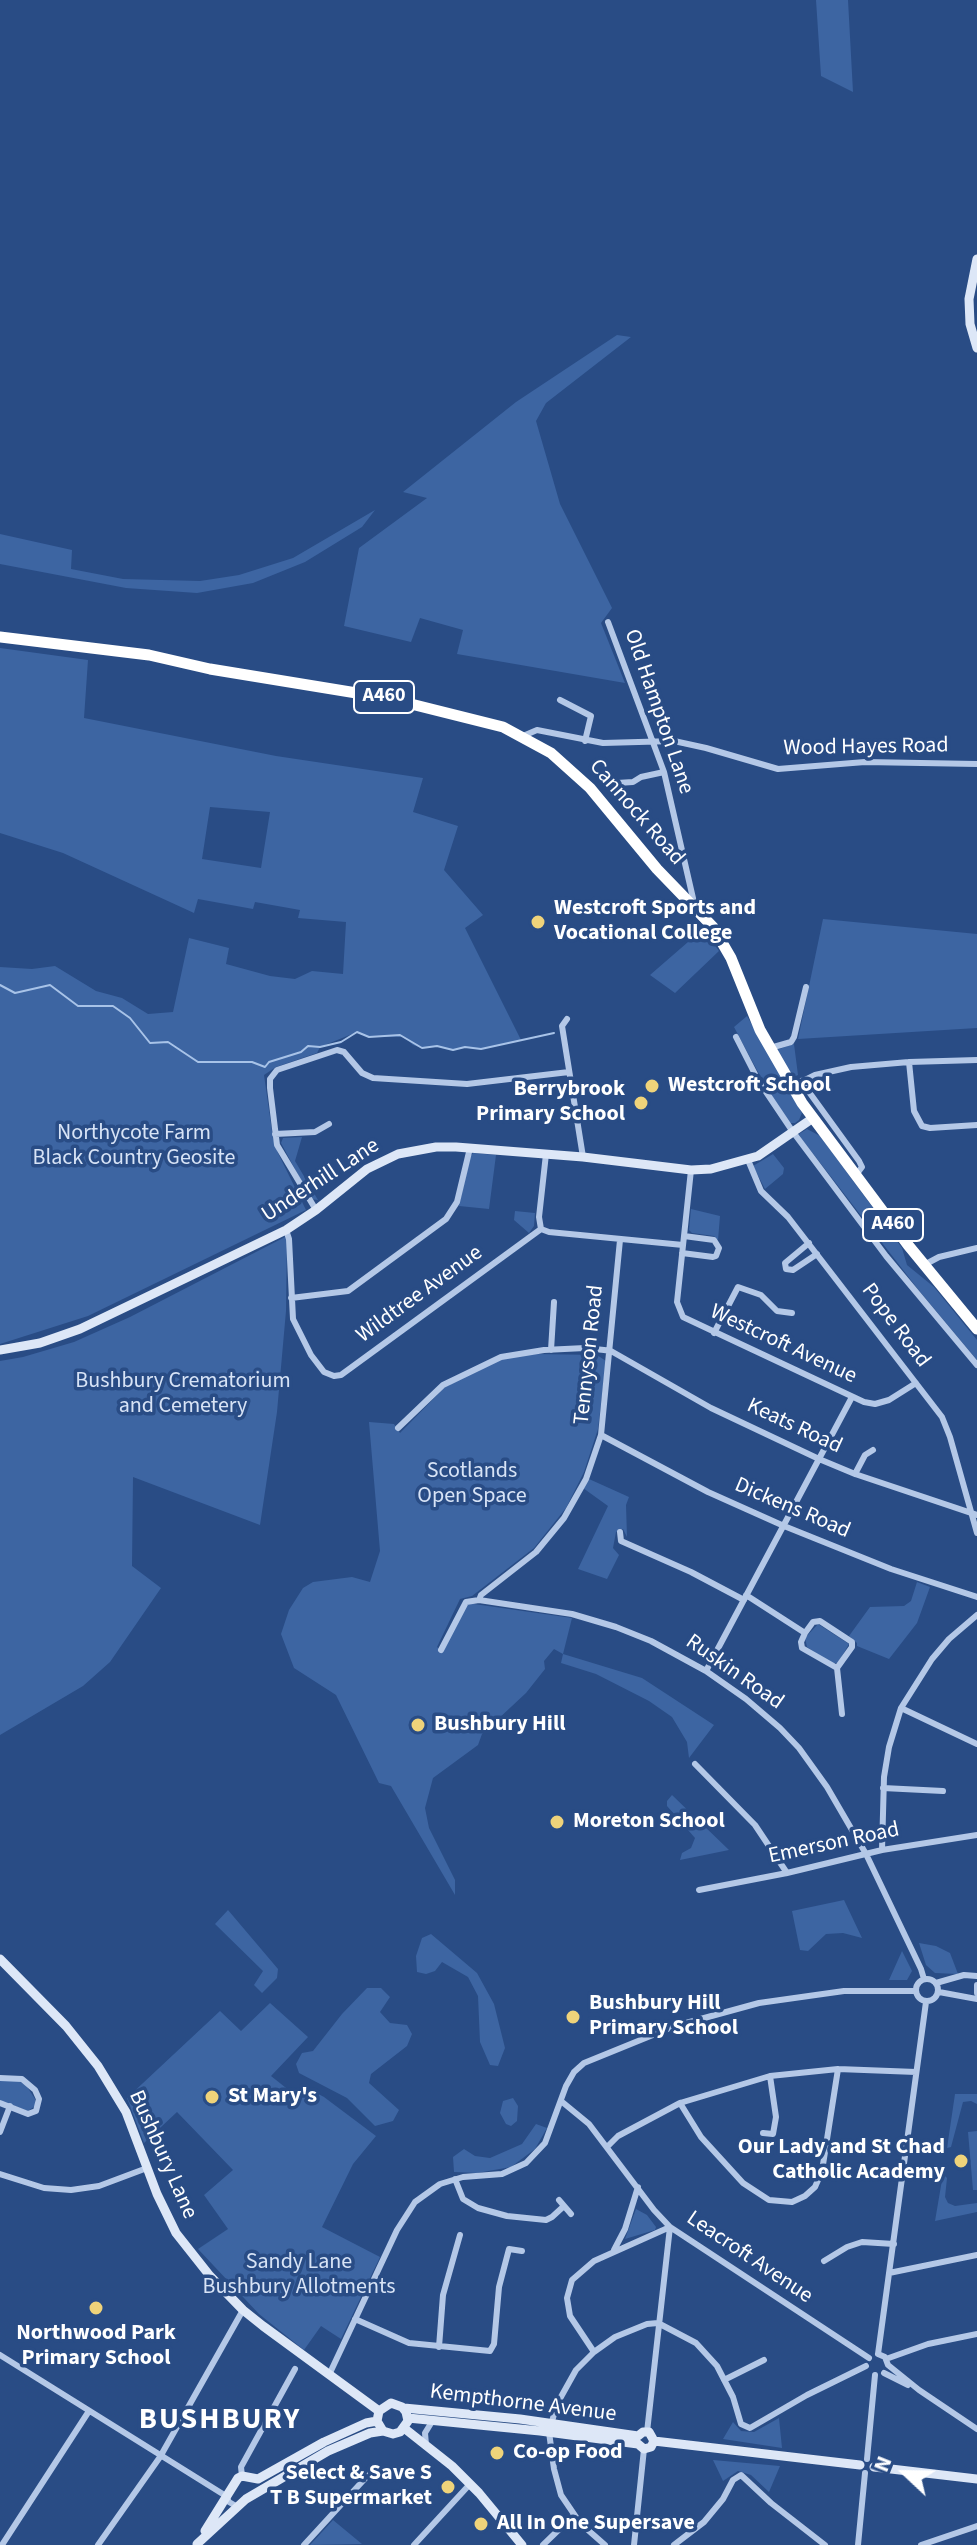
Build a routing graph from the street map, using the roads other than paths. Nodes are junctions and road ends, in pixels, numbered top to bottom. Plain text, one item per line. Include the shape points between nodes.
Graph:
1 (977, 259) edge
2 (977, 348) edge
3 (608, 622) dead end
4 (0, 637) edge
5 (560, 700) dead end
6 (523, 736) junction
7 (654, 740) junction
8 (585, 741) junction
9 (977, 764) edge
10 (664, 772) junction
11 (617, 792) dead end
12 (695, 907) junction
13 (806, 987) dead end
14 (567, 1019) dead end
15 (736, 1037) dead end
16 (770, 1048) junction
17 (977, 1060) edge
18 (909, 1062) junction
19 (569, 1072) junction
20 (796, 1084) junction
21 (813, 1118) junction
22 (329, 1124) dead end
23 (977, 1125) edge
24 (793, 1132) junction
25 (275, 1134) junction
26 (470, 1148) junction
27 (546, 1154) junction
28 (583, 1157) junction
29 (748, 1160) junction
30 (691, 1170) junction
31 (856, 1175) junction
32 (316, 1210) junction
33 (541, 1229) junction
34 (286, 1230) junction
35 (684, 1236) junction
36 (620, 1240) junction
37 (809, 1243) junction
38 (977, 1248) edge
39 (682, 1249) junction
40 (817, 1254) junction
41 (923, 1265) junction
42 (291, 1298) junction
43 (543, 1308) dead end
44 (792, 1313) dead end
45 (977, 1329) edge
46 (714, 1333) junction
47 (0, 1350) edge
48 (551, 1350) junction
49 (611, 1351) junction
50 (977, 1365) edge
51 (916, 1383) junction
52 (852, 1397) junction
53 (398, 1428) dead end
54 (601, 1435) junction
55 (873, 1450) dead end
56 (819, 1459) junction
57 (855, 1474) junction
58 (977, 1488) edge
59 (966, 1489) junction
60 (974, 1515) edge
61 (784, 1526) junction
62 (620, 1532) dead end
63 (977, 1533) edge
64 (621, 1541) junction
65 (616, 1550) dead end
66 (977, 1597) edge
67 (745, 1598) junction
68 (479, 1600) junction
69 (977, 1615) edge
70 (805, 1633) junction
71 (441, 1650) dead end
72 (837, 1668) junction
73 (706, 1671) junction
74 (901, 1708) junction
75 (842, 1714) dead end
76 (977, 1744) edge
77 (695, 1764) dead end
78 (883, 1788) junction
79 (943, 1791) dead end
80 (977, 1835) edge
81 (882, 1850) junction
82 (866, 1854) junction
83 (787, 1873) junction
84 (699, 1890) dead end
85 (2, 1965) edge
86 (977, 1976) edge
87 (924, 1979) junction
88 (936, 1983) junction
89 (977, 1985) edge
90 (916, 1991) junction
91 (939, 1992) junction
92 (977, 1996) edge
93 (926, 2002) junction
94 (838, 2069) junction
95 (916, 2072) junction
96 (770, 2076) junction
97 (0, 2078) edge
98 (561, 2101) junction
99 (0, 2103) edge
100 (680, 2103) junction
101 (10, 2106) junction
102 (0, 2132) edge
103 (763, 2133) dead end
104 (773, 2134) junction
105 (770, 2145) dead end
106 (607, 2147) junction
107 (147, 2168) junction
108 (0, 2174) edge
109 (455, 2179) junction
110 (638, 2187) junction
111 (509, 2207) dead end
112 (571, 2214) dead end
113 (507, 2216) junction
114 (670, 2227) junction
115 (460, 2235) dead end
116 (894, 2244) junction
117 (614, 2250) junction
118 (522, 2251) dead end
119 (977, 2255) edge
120 (824, 2261) dead end
121 (889, 2273) junction
122 (243, 2310) junction
123 (355, 2319) junction
124 (658, 2323) junction
125 (977, 2334) edge
126 (439, 2347) junction
127 (594, 2352) junction
128 (878, 2354) junction
129 (0, 2355) edge
130 (764, 2360) dead end
131 (868, 2362) junction
132 (887, 2362) junction
133 (295, 2369) dead end
134 (884, 2373) junction
135 (329, 2375) junction
136 (875, 2375) junction
137 (724, 2380) junction
138 (919, 2390) junction
139 (89, 2411) junction
140 (378, 2416) junction
141 (405, 2418) junction
142 (433, 2420) junction
143 (550, 2428) junction
144 (977, 2429) edge
145 (383, 2431) junction
146 (642, 2440) junction
147 (426, 2445) junction
148 (160, 2457) junction
149 (866, 2466) junction
150 (371, 2472) dead end
151 (247, 2478) junction
152 (977, 2479) edge
153 (470, 2484) junction
154 (256, 2492) junction
155 (226, 2496) junction
156 (236, 2506) junction
157 (574, 2515) junction
158 (977, 2526) edge
159 (2, 2545) edge
160 (98, 2545) edge
161 (197, 2545) edge
162 (304, 2545) edge
163 (414, 2545) edge
164 (522, 2545) edge
165 (543, 2545) edge
166 (605, 2545) edge
167 (634, 2545) edge
168 (674, 2545) edge
169 (825, 2545) edge
170 (858, 2545) edge
171 (921, 2545) edge

1 - 2 street via 969,311
3 - 7 street, Old Hampton Lane
4 - 6 highway, Cannock Road / A460 via 129,652 361,693 472,718
5 - 8 street via 591,716
6 - 8 street, Wood Hayes Road via 537,730
6 - 12 highway, Cannock Road / A460 via 590,788
7 - 8 street, Wood Hayes Road
7 - 9 street, Wood Hayes Road via 706,748 778,769 865,762
7 - 10 street, Old Hampton Lane
10 - 11 street via 617,783
10 - 12 street, Old Hampton Lane
12 - 16 highway, Cannock Road / A460 via 731,958
13 - 16 street via 794,1037
14 - 19 street via 562,1026
15 - 24 street
16 - 20 highway, Cannock Road / A460
17 - 18 street
18 - 20 street via 851,1067
18 - 23 street via 914,1111 922,1126
19 - 25 street via 467,1084 373,1078 337,1050 272,1075
19 - 28 street
20 - 21 highway, Cannock Road / A460
20 - 31 street via 859,1161 862,1167
21 - 24 street, Underhill Lane
21 - 31 highway, Cannock Road / A460
22 - 25 street via 315,1132
24 - 29 street, Underhill Lane
24 - 50 street
25 - 32 street via 280,1152
26 - 27 street, Underhill Lane
26 - 32 street, Underhill Lane via 436,1147 388,1157
26 - 42 street via 457,1202 446,1219 348,1291
27 - 28 street, Underhill Lane
27 - 33 street
28 - 30 street, Underhill Lane
29 - 30 street, Underhill Lane
29 - 37 street, Pope Road via 761,1191
30 - 35 street, Westcroft Avenue
31 - 41 highway, Cannock Road / A460
32 - 34 street, Underhill Lane
33 - 36 street
33 - 42 street, Wildtree Avenue via 341,1375 324,1372 311,1355 293,1319
34 - 42 street, Wildtree Avenue
34 - 47 street, Underhill Lane via 80,1329
35 - 39 street, Westcroft Avenue
35 - 39 street via 714,1240 719,1248 713,1257
36 - 39 street
36 - 49 street, Tennyson Road
37 - 40 street, Pope Road
37 - 40 street via 785,1263 786,1269
38 - 41 street
39 - 46 street, Westcroft Avenue via 678,1308 687,1320
40 - 51 street, Pope Road
41 - 45 highway, Cannock Road / A460
43 - 48 street via 554,1306
44 - 46 street via 777,1311 761,1295 738,1287
46 - 52 street, Westcroft Avenue
48 - 49 street
48 - 53 street via 501,1357 471,1370 443,1385
49 - 54 street, Tennyson Road
49 - 56 street, Keats Road via 711,1408
51 - 52 street, Westcroft Avenue via 900,1396 875,1404
51 - 59 street, Pope Road via 942,1417
52 - 56 street
54 - 61 street, Dickens Road
54 - 68 street, Tennyson Road via 586,1479 564,1518 536,1552
55 - 57 street
56 - 57 street, Keats Road
56 - 61 street
57 - 60 street, Keats Road
58 - 59 street
59 - 60 street, Pope Road
60 - 63 street, Pope Road
61 - 66 street, Dickens Road
61 - 67 street
62 - 64 street
64 - 65 street
64 - 67 street
67 - 70 street
67 - 73 street
68 - 71 street, Tennyson Road via 466,1602
68 - 73 street, Ruskin Road via 572,1614 616,1627
69 - 74 street via 932,1659
70 - 72 street via 802,1648
70 - 72 street via 820,1621 852,1642
72 - 75 street
73 - 82 street, Ruskin Road via 799,1748
74 - 76 street
74 - 78 street
77 - 83 street via 755,1825
78 - 79 street
78 - 81 street
80 - 81 street, Emerson Road
81 - 82 street, Emerson Road
82 - 83 street, Emerson Road
82 - 87 street, Ruskin Road
83 - 84 street, Emerson Road
85 - 107 street, Bushbury Lane via 66,2026 98,2066 126,2112
86 - 88 street
87 - 88 street
87 - 90 street
88 - 91 street
89 - 92 street
90 - 93 street
90 - 98 street via 799,1996 675,2026 584,2063 570,2078
91 - 92 street
91 - 93 street
93 - 95 street
94 - 95 street
94 - 96 street
94 - 100 street via 822,2171 815,2187 792,2202 769,2200 743,2183 701,2137
95 - 116 street
96 - 100 street
96 - 104 street via 776,2110
97 - 101 street via 22,2079 39,2099 33,2113
98 - 106 street, Leacroft Avenue
98 - 109 street via 545,2143 526,2163 502,2174
99 - 101 street
100 - 106 street
101 - 102 street
103 - 104 street
104 - 105 street
106 - 110 street, Leacroft Avenue
107 - 108 street via 71,2190
107 - 122 street, Bushbury Lane via 176,2233
109 - 113 street via 463,2199
109 - 123 street via 428,2191 410,2209
110 - 114 street, Leacroft Avenue
110 - 117 street
111 - 113 street
112 - 113 street via 562,2203 546,2220
114 - 117 street
114 - 124 street
114 - 131 street, Leacroft Avenue
115 - 126 street via 443,2295
116 - 120 street via 862,2242
116 - 121 street
117 - 127 street via 585,2266 568,2288 570,2316
118 - 126 street via 509,2249 492,2349
119 - 121 street
121 - 128 street
122 - 135 street, Bushbury Lane
122 - 148 street
123 - 126 street via 409,2343
123 - 135 street
124 - 127 street via 632,2329
124 - 137 street via 696,2343
124 - 146 street
125 - 132 street via 928,2344
127 - 143 street via 562,2392
128 - 131 street
128 - 132 street
129 - 139 street
130 - 137 street
131 - 136 street
131 - 137 street via 753,2427 741,2424
132 - 134 street
132 - 138 street
133 - 151 street via 241,2467
134 - 136 street
134 - 138 street
135 - 140 street, Bushbury Lane
136 - 149 street
138 - 144 street
139 - 148 street
139 - 159 street
140 - 141 street via 391,2403
140 - 145 street
140 - 151 street via 265,2476
141 - 142 street, Kempthorne Avenue
141 - 143 street, Kempthorne Avenue
141 - 145 street via 393,2434
141 - 147 street
142 - 143 street, Kempthorne Avenue
142 - 147 street via 425,2433
143 - 146 street, Kempthorne Avenue
143 - 157 street via 557,2482
145 - 154 street via 328,2451
146 - 149 street via 653,2436 654,2441
146 - 167 street
147 - 153 street
148 - 155 street
148 - 160 street
149 - 152 street
149 - 170 street
150 - 162 street
151 - 154 street
151 - 155 street via 235,2481
153 - 163 street
153 - 164 street
154 - 156 street
155 - 156 street
155 - 161 street
156 - 161 street
157 - 165 street
157 - 166 street
158 - 171 street
168 - 169 street via 704,2522 738,2476

